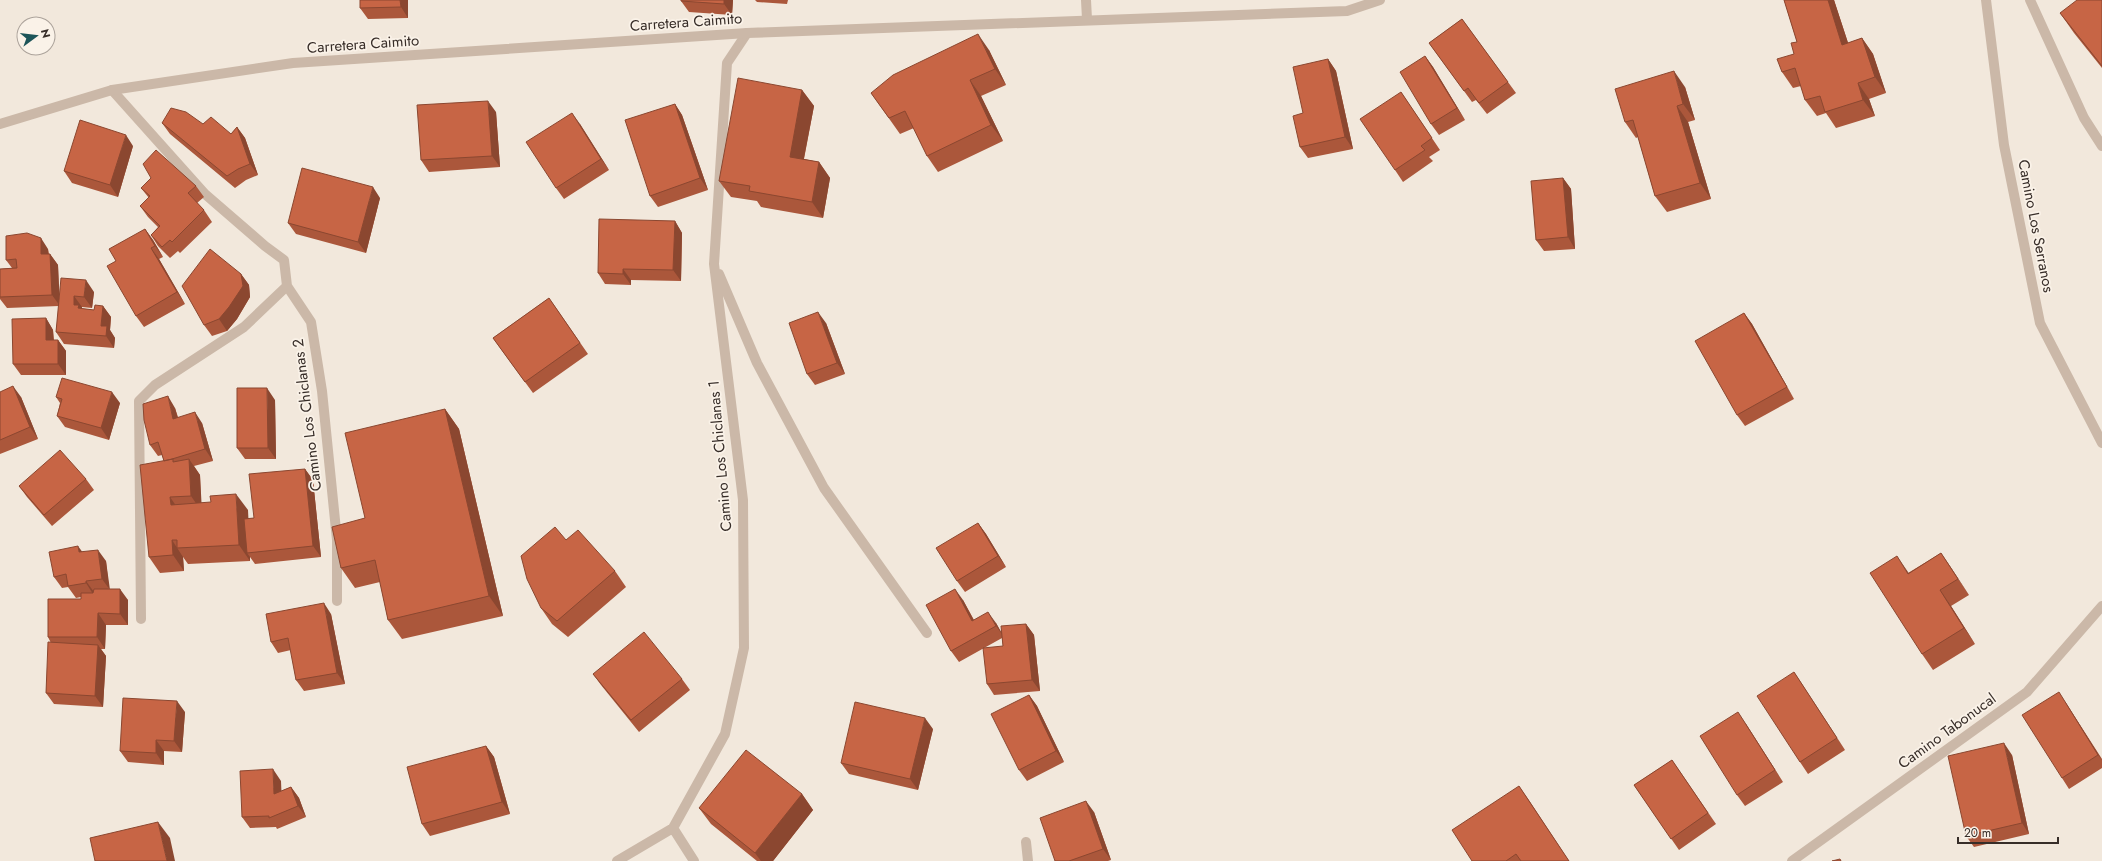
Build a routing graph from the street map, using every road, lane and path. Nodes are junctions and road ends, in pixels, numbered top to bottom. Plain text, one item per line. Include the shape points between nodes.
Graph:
1 (1086, 0) edge
2 (1380, 0) edge
3 (1986, 0) edge
4 (2030, 0) edge
5 (1087, 19) junction
6 (747, 33) junction
7 (112, 90) junction
8 (0, 124) edge
9 (2102, 146) edge
10 (714, 264) junction
11 (287, 286) junction
12 (2102, 443) edge
13 (338, 601) dead end
14 (2102, 606) edge
15 (141, 619) dead end
16 (927, 632) dead end
17 (673, 828) junction
18 (1026, 842) dead end
19 (617, 861) edge
20 (694, 861) edge
21 (1028, 861) edge
22 (1792, 861) edge

1 - 5 street
2 - 5 street, Carretera Caimito via 1347,11
3 - 12 street, Camino Los Serranos via 2004,145 2040,323
4 - 9 street via 2084,118
5 - 6 street, Carretera Caimito
6 - 7 street, Carretera Caimito via 293,64
6 - 10 street, Camino Los Chiclanas 1 via 727,63
7 - 8 street, Carretera Caimito
7 - 11 street, Camino Los Chiclanas 2 via 205,194 284,260
10 - 16 street via 757,363 824,488
10 - 17 street, Camino Los Chiclanas 1 via 743,500 744,648 725,734
11 - 13 street, Camino Los Chiclanas 2 via 311,322 315,345 337,540
11 - 15 street via 244,327 155,385 139,401
14 - 22 street, Camino Tabonucal via 2027,692
17 - 19 street
17 - 20 street
18 - 21 street

